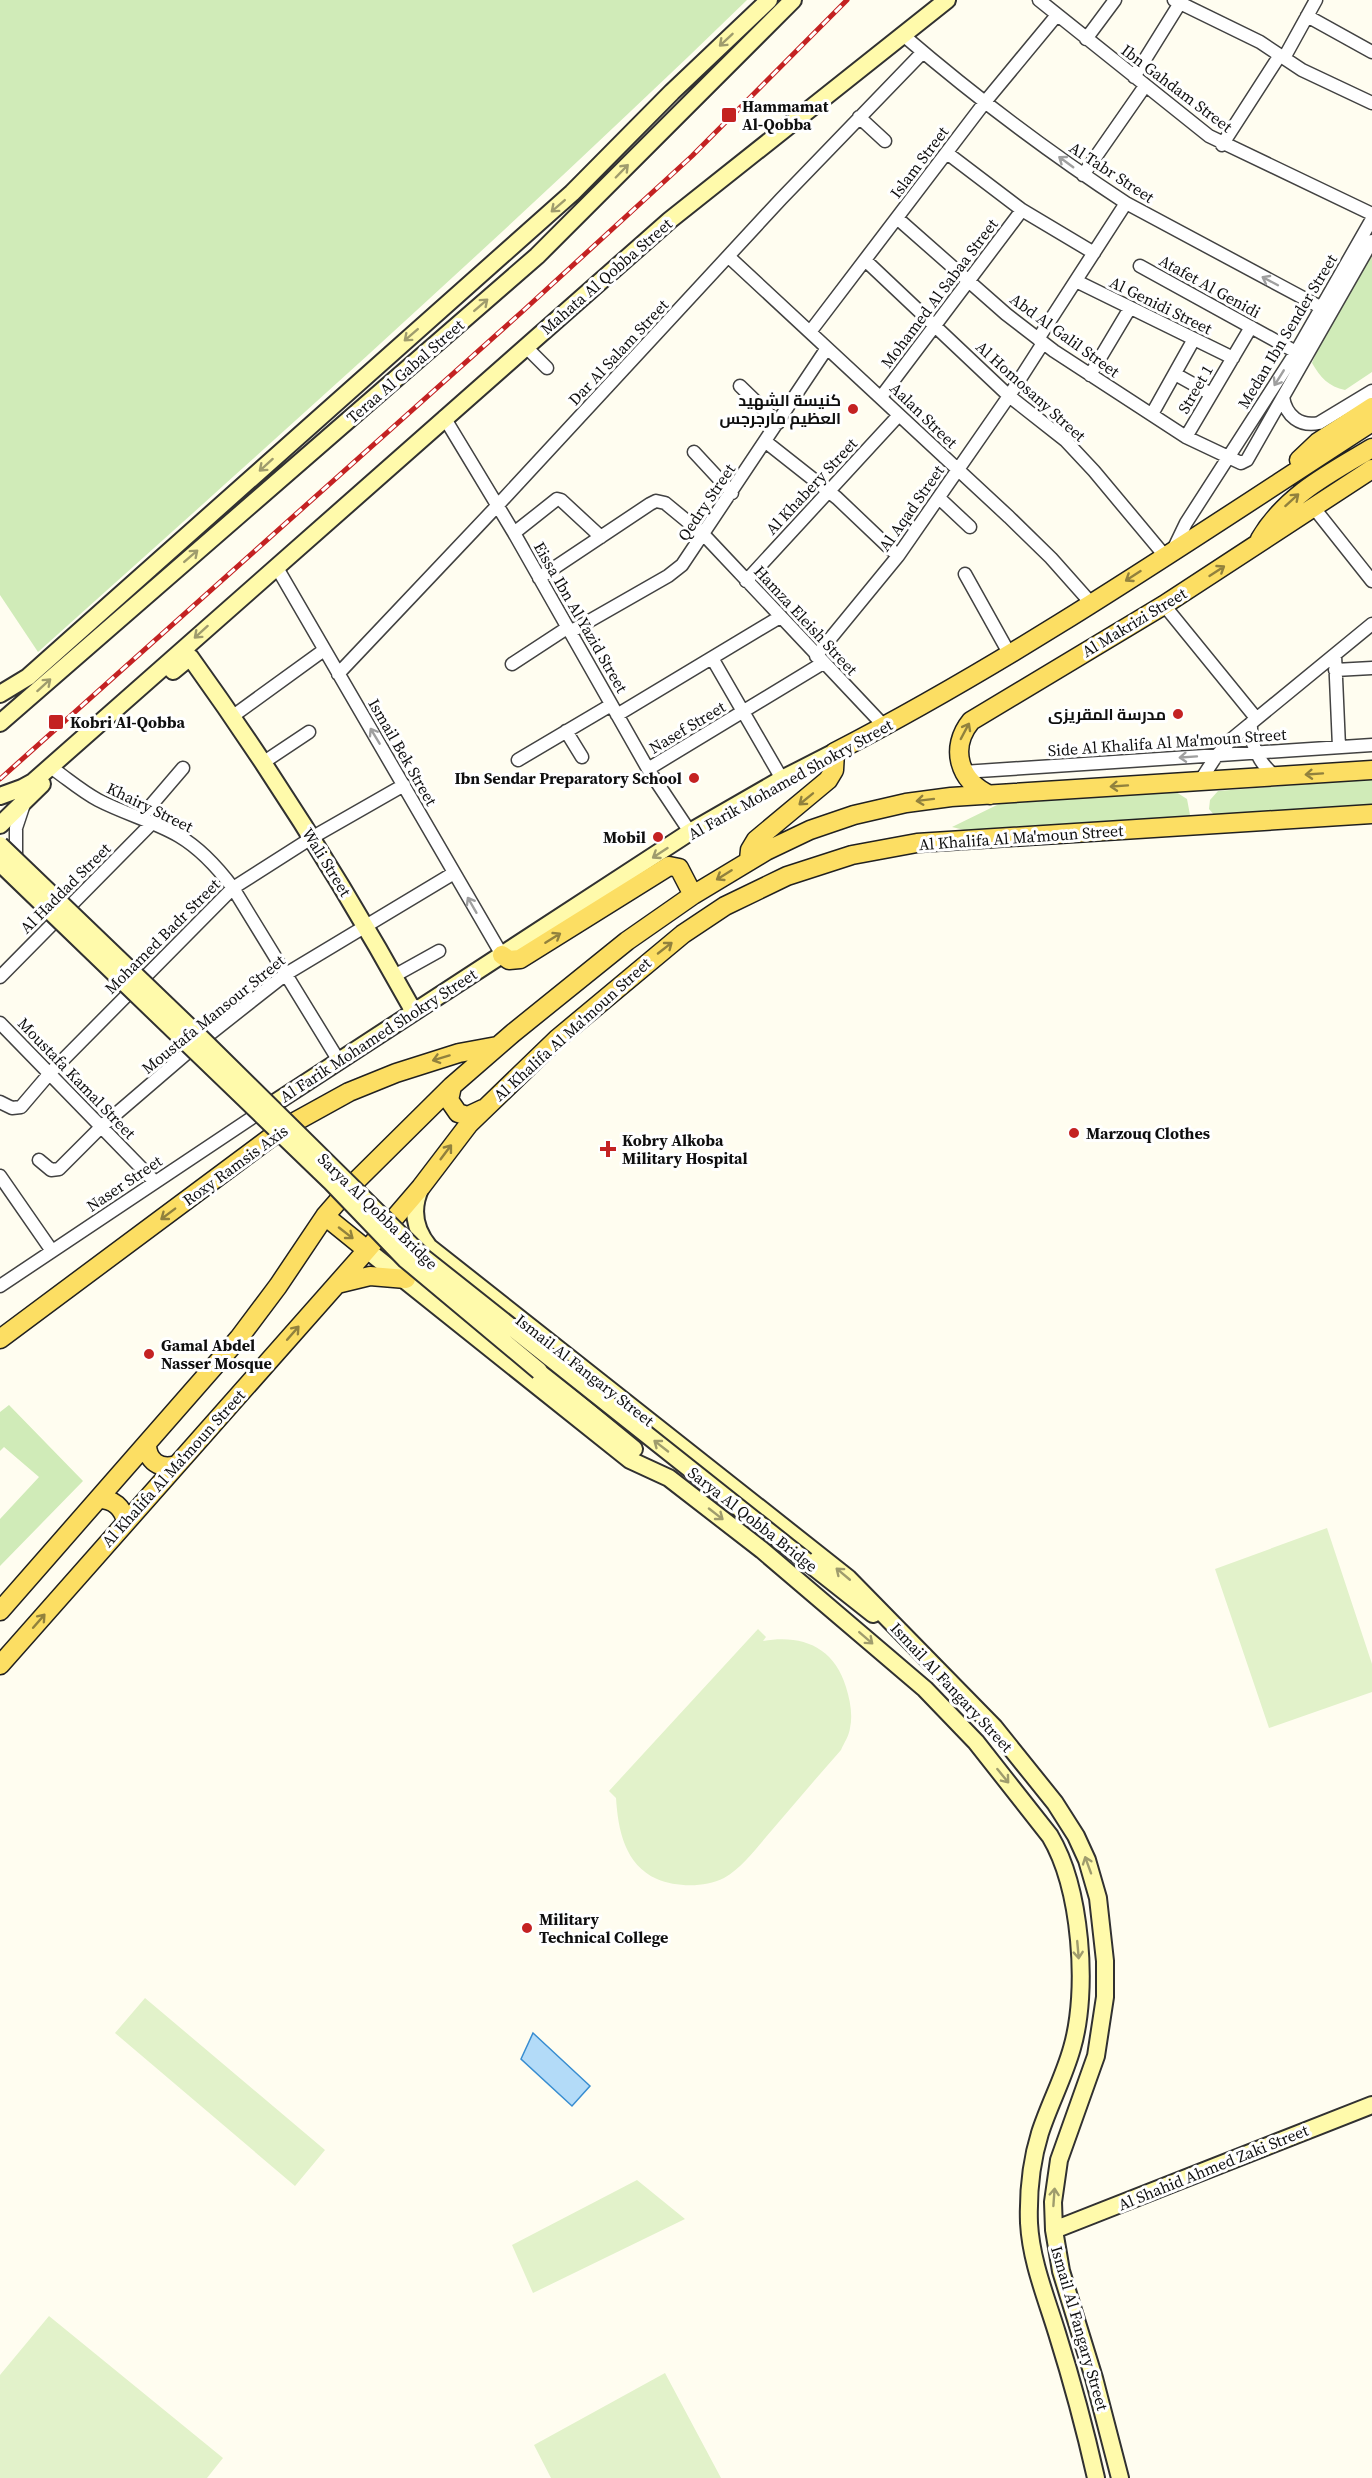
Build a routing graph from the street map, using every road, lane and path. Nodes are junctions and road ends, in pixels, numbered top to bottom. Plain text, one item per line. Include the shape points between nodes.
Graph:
1 (769, 0) edge
2 (793, 0) edge
3 (946, 0) edge
4 (1039, 0) edge
5 (1115, 0) edge
6 (1316, 0) edge
7 (1177, 1) edge
8 (1057, 15) junction
9 (1307, 16) junction
10 (903, 34) junction
11 (1086, 39) junction
12 (923, 51) junction
13 (1372, 52) edge
14 (1282, 57) junction
15 (1134, 77) junction
16 (1145, 86) junction
17 (985, 102) junction
18 (1372, 103) edge
19 (659, 106) junction
20 (673, 117) junction
21 (860, 117) junction
22 (885, 141) dead end
23 (1222, 145) junction
24 (947, 153) junction
25 (1083, 175) junction
26 (1126, 203) junction
27 (1022, 210) junction
28 (1372, 214) edge
29 (897, 218) junction
30 (1372, 219) edge
31 (1372, 241) edge
32 (1094, 253) junction
33 (729, 257) junction
34 (865, 260) junction
35 (1140, 266) dead end
36 (969, 281) junction
37 (1076, 281) junction
38 (1130, 308) junction
39 (1322, 308) junction
40 (935, 326) junction
41 (1251, 327) junction
42 (810, 332) junction
43 (1194, 339) junction
44 (1040, 341) junction
45 (525, 346) junction
46 (827, 348) junction
47 (392, 352) junction
48 (1296, 352) junction
49 (1233, 358) junction
50 (547, 368) dead end
51 (406, 370) junction
52 (1175, 374) junction
53 (1090, 375) junction
54 (740, 386) dead end
55 (1372, 391) edge
56 (1211, 394) junction
57 (1009, 396) junction
58 (881, 397) junction
59 (1283, 397) junction
60 (1372, 407) edge
61 (1152, 414) junction
62 (899, 415) junction
63 (444, 417) junction
64 (1372, 422) edge
65 (778, 423) junction
66 (1186, 437) junction
67 (766, 442) junction
68 (1372, 448) edge
69 (694, 452) dead end
70 (1229, 458) junction
71 (1372, 469) edge
72 (958, 471) junction
73 (1288, 477) junction
74 (829, 491) junction
75 (732, 493) junction
76 (939, 498) junction
77 (497, 506) junction
78 (1314, 508) junction
79 (970, 527) dead end
80 (514, 533) junction
81 (704, 535) junction
82 (601, 537) junction
83 (1256, 545) junction
84 (1169, 553) junction
85 (898, 556) junction
86 (276, 566) junction
87 (964, 574) dead end
88 (539, 578) junction
89 (746, 580) junction
90 (1372, 581) edge
91 (1091, 603) junction
92 (1164, 605) junction
93 (780, 617) junction
94 (106, 619) junction
95 (1372, 624) edge
96 (569, 630) junction
97 (324, 650) junction
98 (1009, 653) junction
99 (1335, 655) junction
100 (712, 658) junction
101 (820, 659) junction
102 (512, 664) dead end
103 (1372, 669) edge
104 (1335, 670) junction
105 (338, 674) junction
106 (0, 694) edge
107 (614, 710) junction
108 (743, 712) junction
109 (233, 716) junction
110 (1254, 721) junction
111 (0, 723) edge
112 (885, 727) junction
113 (566, 731) junction
114 (309, 732) dead end
115 (1372, 745) edge
116 (1339, 747) junction
117 (835, 752) junction
118 (1256, 753) junction
119 (1217, 755) junction
120 (582, 756) dead end
121 (518, 760) dead end
122 (264, 762) junction
123 (183, 768) dead end
124 (648, 769) junction
125 (1372, 770) edge
126 (56, 771) junction
127 (963, 772) junction
128 (1275, 776) junction
129 (782, 779) junction
130 (1200, 781) junction
131 (404, 785) junction
132 (990, 795) junction
133 (0, 796) edge
134 (27, 797) junction
135 (1372, 814) edge
136 (141, 817) junction
137 (153, 822) junction
138 (0, 825) edge
139 (690, 832) junction
140 (313, 837) junction
141 (0, 845) edge
142 (0, 850) edge
143 (749, 860) junction
144 (8, 862) edge
145 (454, 873) junction
146 (233, 888) junction
147 (693, 895) junction
148 (66, 910) junction
149 (366, 925) junction
150 (439, 951) dead end
151 (502, 955) junction
152 (286, 974) junction
153 (394, 976) junction
154 (0, 977) edge
155 (140, 981) junction
156 (414, 1012) junction
157 (0, 1023) edge
158 (201, 1041) junction
159 (498, 1046) junction
160 (339, 1061) junction
161 (50, 1073) junction
162 (452, 1086) junction
163 (0, 1102) edge
164 (267, 1108) junction
165 (483, 1109) junction
166 (102, 1126) junction
167 (39, 1160) dead end
168 (155, 1182) junction
169 (2, 1185) edge
170 (421, 1187) junction
171 (325, 1216) junction
172 (367, 1250) junction
173 (52, 1251) junction
174 (449, 1264) junction
175 (406, 1279) junction
176 (335, 1285) junction
177 (0, 1286) edge
178 (426, 1294) junction
179 (0, 1339) edge
180 (616, 1394) junction
181 (596, 1418) junction
182 (147, 1444) junction
183 (176, 1466) junction
184 (669, 1478) junction
185 (99, 1499) junction
186 (126, 1521) junction
187 (0, 1611) edge
188 (898, 1631) junction
189 (0, 1665) edge
190 (1372, 2104) edge
191 (1054, 2230) junction
192 (1096, 2478) edge
193 (1120, 2478) edge

1 -> 19 main road, Teraa Al Gabal Street
2 - 20 main road, Teraa Al Gabal Street
3 - 10 main road, Mahata Al Qobba Street
4 - 8 street, Ibn Gahdam Street
5 - 11 street
6 - 9 street
7 - 14 street
7 - 15 street
8 - 11 street, Ibn Gahdam Street
8 - 17 street, Islam Street
9 - 13 street
9 - 14 street
10 - 12 street, Al Tabr Street
10 - 45 main road, Mahata Al Qobba Street via 670,220
11 - 15 street, Ibn Gahdam Street
12 - 17 street, Al Tabr Street
12 - 21 street, Dar Al Salam Street
14 - 18 street
14 - 23 street
15 - 16 street, Ibn Gahdam Street
16 - 23 street, Ibn Gahdam Street
16 - 25 street
17 - 24 street, Islam Street
25 -> 17 street, Al Tabr Street
19 - 20 main road
19 -> 47 main road, Teraa Al Gabal Street via 572,193
51 -> 20 main road, Teraa Al Gabal Street via 537,256
21 - 22 street
21 - 33 street, Dar Al Salam Street
23 - 28 street, Ibn Gahdam Street
24 - 27 street
24 - 29 street, Islam Street
25 - 26 street, Al Tabr Street
26 - 32 street, Al Aqad Street
39 -> 26 street, Al Tabr Street
27 - 32 street
27 - 36 street, Mohamed Al Sabaa Street
29 - 34 street, Islam Street
29 - 36 street, Abd Al Galil Street
30 - 39 street, Medan Ibn Sender Street
31 - 59 street, Medan Ibn Sender Street
32 - 37 street, Al Aqad Street
33 - 42 street, Aalan Street
33 - 77 street, Dar Al Salam Street
34 - 40 street, Al Homosany Street
34 - 42 street, Islam Street
35 - 41 street, Atafet Al Genidi
36 - 40 street, Mohamed Al Sabaa Street
36 - 44 street, Abd Al Galil Street
37 - 38 street, Al Genidi Street
37 - 44 street, Al Aqad Street
38 - 43 street, Al Genidi Street
38 - 53 street
39 - 48 street, Medan Ibn Sender Street
40 - 57 street, Al Homosany Street
40 - 58 street, Mohamed Al Sabaa Street
41 - 48 street, Atafet Al Genidi
41 - 49 street, Street 1
42 - 46 street, Aalan Street
43 - 49 street, Al Genidi Street
43 - 52 street
44 - 53 street, Abd Al Galil Street
44 - 57 street, Al Aqad Street
45 - 50 street
45 - 63 main road, Mahata Al Qobba Street
46 - 58 street, Aalan Street
46 - 65 street, Qedry Street
47 - 51 main road
47 -> 94 main road, Teraa Al Gabal Street
48 -> 70 street, Medan Ibn Sender Street
49 - 56 street, Street 1
94 -> 51 main road, Teraa Al Gabal Street
52 - 56 street
52 - 61 street
53 - 61 street, Abd Al Galil Street
54 - 65 street
55 - 59 street via 1314,424 1293,418
56 - 66 street, Street 1
57 - 72 street, Al Aqad Street
57 - 84 street, Al Homosany Street via 1065,440
58 - 62 street, Aalan Street
59 - 70 street, Medan Ibn Sender Street via 1247,460 1237,462
60 - 73 main road via 1313,446
61 - 66 street, Abd Al Galil Street
62 - 72 street, Aalan Street
62 - 74 street, Al Khabery Street
63 - 77 street, Eissa Ibn Al Yazid Street
63 - 86 main road, Mahata Al Qobba Street
64 - 73 main road
65 - 67 street, Qedry Street
66 - 70 street, Abd Al Galil Street
67 - 74 street
67 - 75 street, Qedry Street
83 -> 68 main road via 1296,496
69 - 75 street
70 - 84 street, Medan Ibn Sender Street
71 - 78 main road, Al Makrizi Street
72 - 76 street, Al Aqad Street
72 - 91 street, Aalan Street via 1051,558
73 - 84 main road, Al Farik Mohamed Shokry Street
74 - 85 street
74 - 89 street, Al Khabery Street
75 - 81 street, Qedry Street
76 - 79 street
76 - 85 street, Al Aqad Street
77 - 80 street, Eissa Ibn Al Yazid Street
77 - 105 street, Dar Al Salam Street
78 - 83 main road, Al Makrizi Street
78 - 90 street
80 - 82 street via 561,500
80 - 88 street, Eissa Ibn Al Yazid Street
81 - 82 street, Hamza Eleish Street via 665,503 656,501
81 - 89 street, Hamza Eleish Street
81 - 96 street, Qedry Street via 682,565 668,576
82 - 88 street
92 -> 83 main road, Al Makrizi Street
84 -> 91 main road, Al Farik Mohamed Shokry Street
85 - 101 street, Al Aqad Street
86 - 97 street, Ismail Bek Street
86 -> 133 main road, Mahata Al Qobba Street via 33,782
87 - 98 street
88 - 96 street, Eissa Ibn Al Yazid Street
89 - 93 street, Hamza Eleish Street
91 - 98 main road, Al Farik Mohamed Shokry Street
92 - 110 street
127 -> 92 main road, Al Makrizi Street via 959,745 971,721
93 - 100 street
93 - 101 street, Hamza Eleish Street
94 - 106 main road, Teraa Al Gabal Street
111 -> 94 main road, Teraa Al Gabal Street
95 - 99 street
96 - 102 street, Qedry Street
96 - 107 street, Eissa Ibn Al Yazid Street
97 - 105 street, Ismail Bek Street
97 - 109 street
98 - 112 main road, Al Farik Mohamed Shokry Street
99 - 104 street
99 - 110 street
100 - 107 street
100 - 108 street
101 - 108 street, Al Aqad Street
101 - 112 street, Hamza Eleish Street
103 - 104 street
104 - 116 street
131 -> 105 street, Ismail Bek Street
107 - 113 street
107 - 124 street, Eissa Ibn Al Yazid Street
108 - 124 street, Nasef Street
108 - 129 street
109 - 122 main road, Wali Street
109 - 126 main road, Wali Street via 190,657
110 - 118 street via 1251,738
110 - 119 street
112 - 117 main road, Al Farik Mohamed Shokry Street
113 - 120 street
113 - 121 street
114 - 122 street
115 - 116 street, Side Al Khalifa Al Ma'moun Street
116 - 118 street, Side Al Khalifa Al Ma'moun Street
117 - 129 main road, Al Farik Mohamed Shokry Street
117 -> 143 main road via 834,770 828,780 756,840
118 - 119 street, Side Al Khalifa Al Ma'moun Street
118 - 128 street
119 -> 127 street, Side Al Khalifa Al Ma'moun Street
119 - 130 street
122 - 140 main road, Wali Street
123 - 136 street
124 - 139 street, Eissa Ibn Al Yazid Street
125 -> 128 main road, Al Khalifa Al Ma'moun Street
126 - 134 main road
126 - 136 street, Khairy Street via 100,801
127 - 132 main road via 974,786
128 - 130 main road, Al Khalifa Al Ma'moun Street
129 - 139 main road, Al Farik Mohamed Shokry Street
130 -> 132 main road, Al Khalifa Al Ma'moun Street
131 - 140 street, Mohamed Badr Street
131 - 145 street, Ismail Bek Street
132 -> 143 main road, Al Khalifa Al Ma'moun Street via 906,803 854,814 800,834
134 - 138 main road
134 - 144 street
165 -> 135 main road, Al Khalifa Al Ma'moun Street via 583,1016 683,933 756,890 819,864 917,843
136 - 137 street, Khairy Street
137 - 146 street, Khairy Street via 201,852
137 - 148 street, Al Haddad Street
139 -> 151 main road, Al Farik Mohamed Shokry Street
140 - 146 street, Mohamed Badr Street
140 - 149 main road, Wali Street
188 -> 141 main road, Sarya Al Qobba Bridge, bridge via 851,1598 424,1258
142 - 144 street
143 -> 147 main road, Al Khalifa Al Ma'moun Street
144 - 148 street
144 - 181 main road, Sarya Al Qobba Bridge, bridge via 405,1259
145 - 149 street, Moustafa Mansour Street
151 -> 145 street, Ismail Bek Street
146 - 152 street, Khairy Street
146 - 155 street, Mohamed Badr Street
151 -> 147 main road via 509,960 520,959 669,866 679,868
147 - 159 main road, Al Khalifa Al Ma'moun Street via 604,958
148 - 154 street, Al Haddad Street
148 - 155 street
149 - 152 street, Moustafa Mansour Street
149 - 153 main road, Wali Street
150 - 153 street
151 - 156 main road, Al Farik Mohamed Shokry Street
152 - 158 street, Moustafa Mansour Street
152 - 160 street, Khairy Street
153 - 156 main road, Wali Street
155 - 158 street
155 - 161 street, Mohamed Badr Street
156 - 160 main road, Al Farik Mohamed Shokry Street
157 - 161 street, Moustafa Kamal Street
158 - 164 street
158 - 166 street, Moustafa Mansour Street
159 - 162 main road, Al Khalifa Al Ma'moun Street
159 -> 179 main road, Roxy Ramsis Axis via 459,1053 396,1073 349,1092 282,1130
160 - 164 main road, Al Farik Mohamed Shokry Street
161 - 163 street, Mohamed Badr Street via 19,1108
161 - 166 street, Moustafa Kamal Street
162 - 165 main road via 449,1100 458,1113 468,1116
162 - 171 main road, Al Khalifa Al Ma'moun Street
164 - 168 street, Naser Street
170 -> 165 main road, Al Khalifa Al Ma'moun Street
166 - 167 street, Moustafa Mansour Street via 57,1170
166 - 168 street, Moustafa Kamal Street
168 - 173 street, Naser Street
169 - 173 street
170 - 172 main road, Al Khalifa Al Ma'moun Street
170 - 174 main road, Ismail Al Fangary Street via 415,1207 418,1228 429,1247
171 -> 172 main road
171 - 182 main road, Al Khalifa Al Ma'moun Street via 244,1332
172 - 175 main road, Ismail Al Fangary Street
172 - 176 main road, Al Khalifa Al Ma'moun Street
173 - 177 street, Naser Street
174 - 178 main road via 430,1274
174 - 180 main road, Ismail Al Fangary Street
175 - 176 main road via 370,1276
175 - 178 main road, Ismail Al Fangary Street
183 -> 176 main road, Al Khalifa Al Ma'moun Street
178 - 184 main road, Ismail Al Fangary Street via 630,1460
180 - 181 main road via 611,1410
188 -> 180 main road, Ismail Al Fangary Street via 848,1578
181 - 184 main road, Sarya Al Qobba Bridge
182 - 183 main road via 147,1453 155,1463
182 - 185 main road, Al Khalifa Al Ma'moun Street
183 - 186 main road, Al Khalifa Al Ma'moun Street
184 -> 192 main road, Ismail Al Fangary Street via 762,1550 925,1689 976,1742 1043,1826 1061,1857 1075,1914 1079,2007 1072,2050 1034,2158 1029,2224 1038,2274
185 - 186 main road via 117,1504
185 - 187 main road, Al Khalifa Al Ma'moun Street
189 -> 186 main road, Al Khalifa Al Ma'moun Street
191 -> 188 main road, Ismail Al Fangary Street via 1059,2160 1096,2056 1102,2020 1104,1961 1095,1886 1076,1836 1055,1803 979,1711
190 - 191 main road, Al Shahid Ahmed Zaki Street
191 - 193 main road, Ismail Al Fangary Street via 1061,2271

